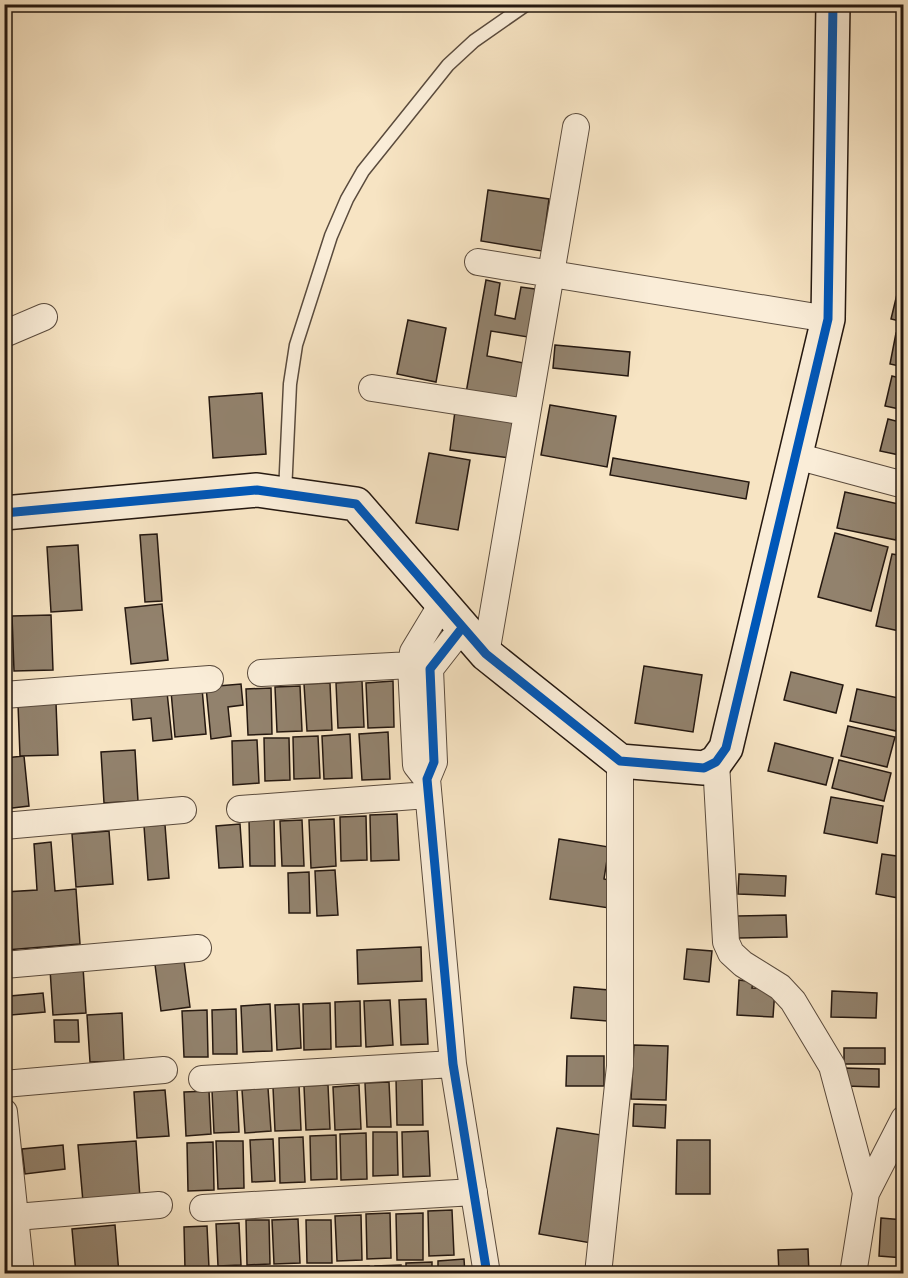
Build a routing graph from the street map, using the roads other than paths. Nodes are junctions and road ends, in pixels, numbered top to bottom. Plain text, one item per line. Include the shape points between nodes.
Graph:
1 (527, 4) edge
2 (833, 4) edge
3 (576, 127) dead end
4 (478, 262) dead end
5 (551, 273) junction
6 (44, 317) dead end
7 (828, 319) junction
8 (4, 334) edge
9 (372, 388) dead end
10 (527, 412) junction
11 (796, 456) junction
12 (903, 485) edge
13 (285, 494) junction
14 (4, 513) edge
15 (452, 616) junction
16 (486, 654) junction
17 (411, 665) junction
18 (261, 673) dead end
19 (210, 680) dead end
20 (4, 695) edge
21 (620, 760) junction
22 (716, 762) junction
23 (428, 787) junction
24 (240, 809) dead end
25 (183, 810) dead end
26 (4, 826) edge
27 (198, 948) dead end
28 (4, 964) edge
29 (453, 1064) junction
30 (164, 1070) dead end
31 (202, 1079) dead end
32 (4, 1084) edge
33 (4, 1112) edge
34 (903, 1119) edge
35 (474, 1192) junction
36 (866, 1193) junction
37 (159, 1205) dead end
38 (203, 1208) dead end
39 (10, 1218) edge
40 (21, 1274) edge
41 (487, 1274) edge
42 (598, 1274) edge
43 (853, 1274) edge

1 - 13 lane via 474,41 448,65 363,171 347,199 296,345 290,384
2 - 7 street
3 - 5 street
4 - 5 street
5 - 7 street
5 - 10 street
6 - 8 street
7 - 11 street
9 - 10 street
10 - 16 street
11 - 12 street
11 - 22 street via 726,748
13 - 14 street via 257,490
13 - 15 street via 356,504
15 - 16 street
15 - 17 street via 413,652
15 - 23 street via 430,669 434,762
16 - 21 street
17 - 18 street
17 - 23 street via 416,765
19 - 20 street
21 - 22 street via 705,768
21 - 42 street via 620,1066
22 - 36 street via 726,942 743,964 780,987 793,1001 832,1066
23 - 24 street
23 - 29 street
25 - 26 street
27 - 28 street
29 - 31 street
29 - 35 street
30 - 32 street
33 - 39 street
34 - 36 street
35 - 38 street
35 - 41 street
36 - 43 street
37 - 39 street
39 - 40 street

